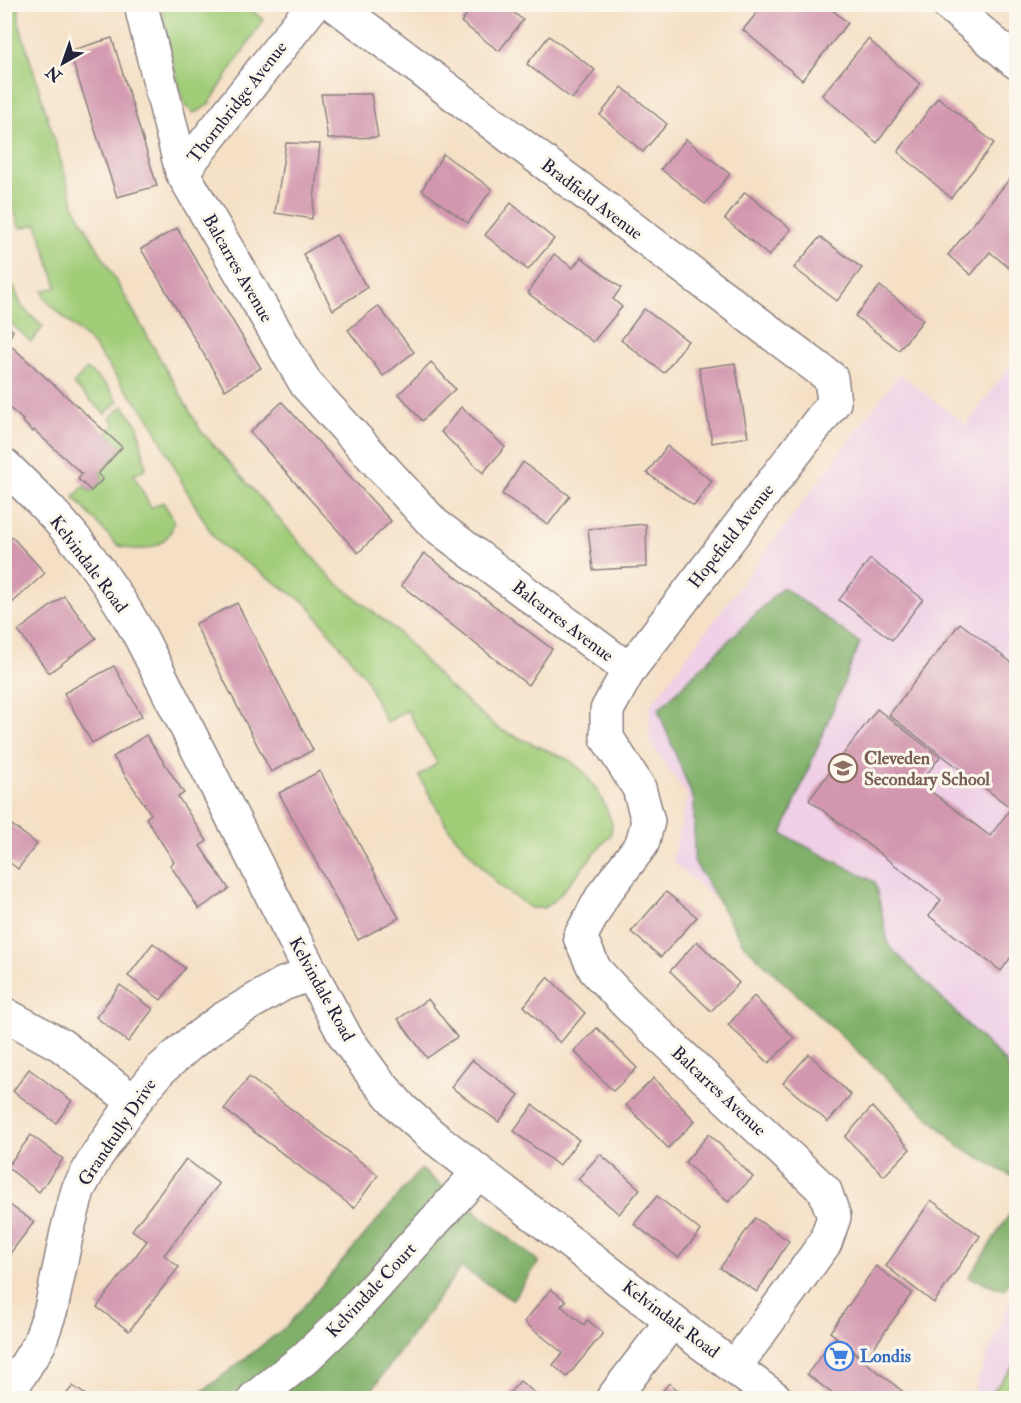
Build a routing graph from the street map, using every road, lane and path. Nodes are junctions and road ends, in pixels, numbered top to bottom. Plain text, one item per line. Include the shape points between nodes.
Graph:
1 (142, 4) edge
2 (314, 4) edge
3 (334, 4) edge
4 (948, 4) edge
5 (1017, 62) edge
6 (182, 172) junction
7 (834, 402) joint
8 (4, 465) edge
9 (628, 670) junction
10 (312, 974) junction
11 (4, 1014) edge
12 (134, 1102) junction
13 (479, 1172) junction
14 (672, 1321) junction
15 (735, 1368) junction
16 (4, 1397) edge
17 (255, 1398) edge
18 (613, 1398) edge
19 (775, 1398) edge

1 - 6 street, Balcarres Avenue
2 - 6 street, Thornbridge Avenue
3 - 7 street, Bradfield Avenue via 831,378
4 - 5 street
6 - 9 street, Balcarres Avenue via 306,384 434,524
7 - 9 street, Hopefield Avenue
8 - 10 street, Kelvindale Road via 50,510 118,599
9 - 15 street, Balcarres Avenue via 608,710 607,738 639,788 648,821 642,844 603,895 580,937 595,970 825,1191 834,1217 825,1243
10 - 12 street, Grandtully Drive via 283,984 223,1019 160,1070
10 - 13 street, Kelvindale Road via 346,1038 376,1079 402,1109
11 - 12 street via 61,1045
12 - 16 street, Grandtully Drive via 78,1190 51,1309 39,1344
13 - 14 street, Kelvindale Road
13 - 17 street, Kelvindale Court via 346,1319
14 - 15 street, Kelvindale Road
14 - 18 street
15 - 19 street, Kelvindale Road

